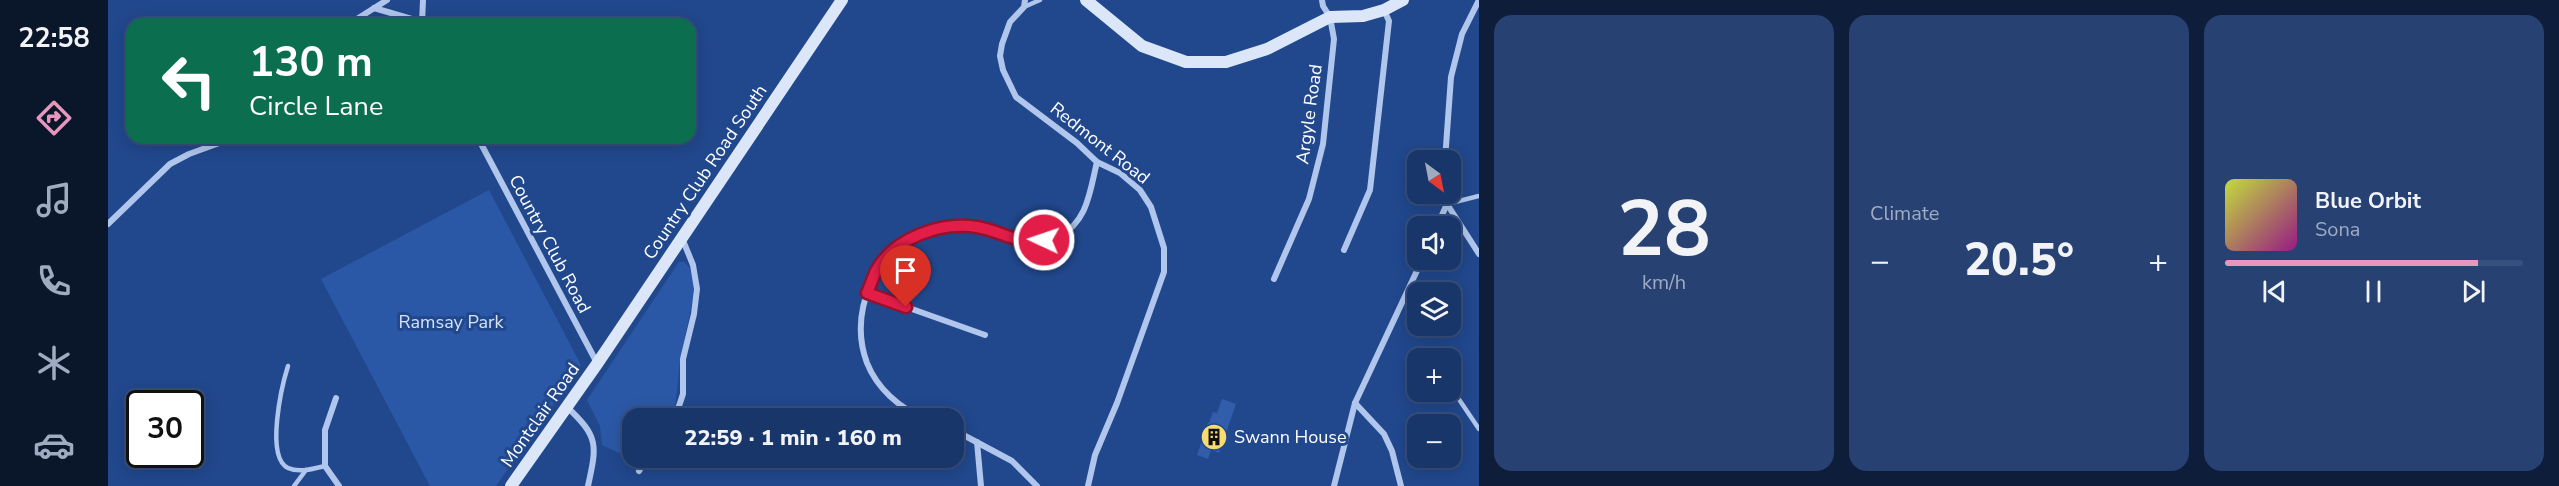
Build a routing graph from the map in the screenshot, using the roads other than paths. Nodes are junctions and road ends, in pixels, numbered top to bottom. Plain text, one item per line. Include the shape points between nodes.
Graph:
1 (387, 0) edge
2 (423, 0) edge
3 (843, 0) edge
4 (1040, 0) edge
5 (1086, 0) edge
6 (1322, 0) edge
7 (1403, 0) edge
8 (1479, 0) edge
9 (1024, 3) edge
10 (374, 8) junction
11 (1384, 10) junction
12 (1472, 15) junction
13 (1330, 17) junction
14 (358, 18) edge
15 (406, 18) edge
16 (422, 18) edge
17 (1479, 18) edge
18 (216, 144) edge
19 (481, 144) edge
20 (1446, 150) edge
21 (1097, 162) junction
22 (1479, 196) edge
23 (1461, 200) edge
24 (1447, 204) joint
25 (1442, 216) edge
26 (108, 224) edge
27 (682, 238) junction
28 (1344, 250) dead end
29 (1479, 254) edge
30 (1417, 270) edge
31 (1274, 279) dead end
32 (867, 293) junction
33 (985, 335) dead end
34 (597, 364) junction
35 (288, 366) dead end
36 (336, 398) dead end
37 (1355, 402) junction
38 (1461, 402) edge
39 (567, 407) junction
40 (678, 408) edge
41 (905, 408) edge
42 (1479, 429) edge
43 (964, 435) edge
44 (977, 442) junction
45 (325, 466) junction
46 (641, 468) edge
47 (306, 470) junction
48 (639, 471) dead end
49 (294, 486) edge
50 (339, 486) edge
51 (512, 486) edge
52 (588, 486) edge
53 (981, 486) edge
54 (1037, 486) edge
55 (1088, 486) edge
56 (1334, 486) edge
57 (1401, 486) edge

1 - 10 street
2 - 16 street
3 - 27 main road, Country Club Road South
4 - 9 lane, Redmont Road
5 - 13 main road via 1142,46 1186,62 1226,62 1267,49
6 - 13 street, Argyle Road
7 - 11 main road
8 - 12 street
9 - 21 street, Redmont Road via 1010,22 1002,44 1003,70 1016,97
10 - 14 street
10 - 15 street
11 - 13 main road via 1363,16
11 - 28 street via 1389,21 1370,190
12 - 17 lane
12 - 20 street via 1462,34 1450,77
13 - 31 street, Argyle Road via 1334,39 1323,144 1309,199
18 - 26 street via 170,164
19 - 34 street, Country Club Road
21 - 32 street via 1086,211 1058,237 1030,243 976,227 939,227 892,252 877,270
21 - 55 street, Redmont Road via 1120,173 1140,190 1151,207 1164,248 1164,272 1095,455
22 - 23 lane
24 - 25 street
24 - 29 street
27 - 34 main road, Country Club Road South
27 - 40 street via 697,289
30 - 37 street
32 - 33 street
32 - 41 street via 861,338 867,363 884,393
34 - 39 main road, Montclair Road
35 - 47 lane via 281,389 278,456 286,467
36 - 45 street via 325,430
37 - 56 street
37 - 57 street via 1384,434
38 - 42 lane
39 - 51 main road, Montclair Road
39 - 52 street via 593,437 595,454
43 - 44 street
44 - 53 street
44 - 54 street via 1012,461
45 - 47 lane
45 - 50 street
46 - 48 street
47 - 49 lane

